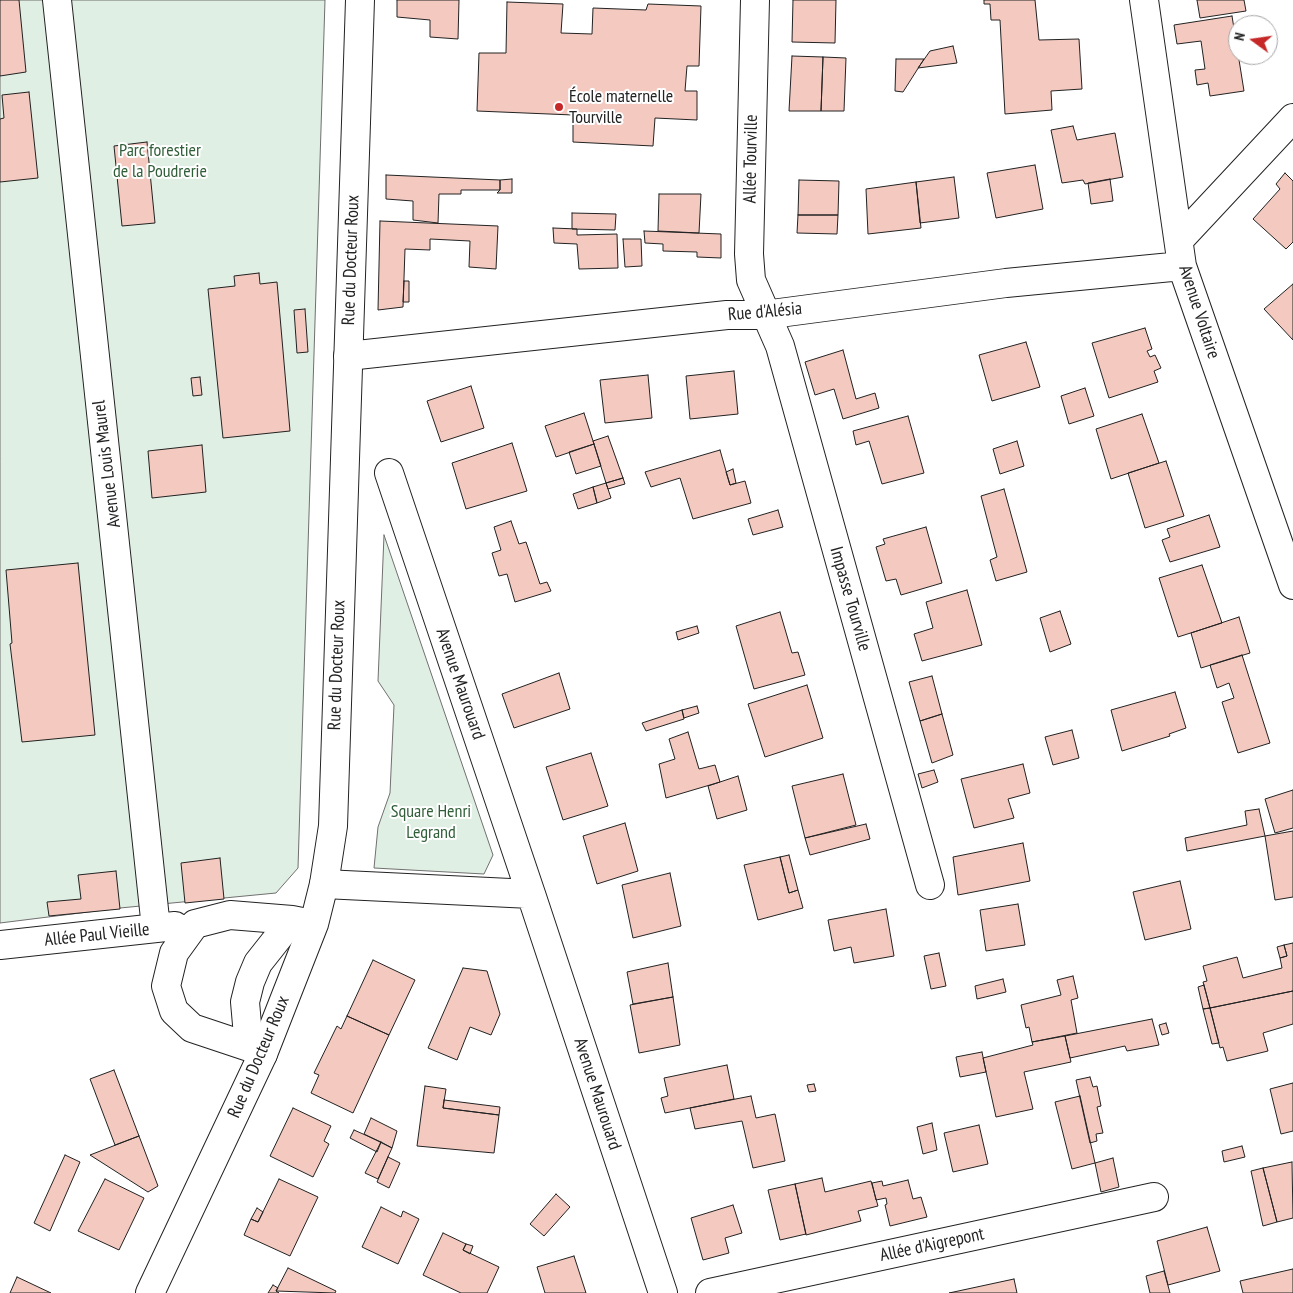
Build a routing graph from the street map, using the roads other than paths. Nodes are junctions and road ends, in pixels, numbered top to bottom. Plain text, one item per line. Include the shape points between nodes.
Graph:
1 (57, 0) edge
2 (360, 0) edge
3 (755, 0) edge
4 (1144, 0) edge
5 (1293, 118) edge
6 (1180, 239) junction
7 (1182, 266) junction
8 (764, 315) junction
9 (348, 356) junction
10 (389, 473) dead end
11 (1293, 585) edge
12 (324, 884) junction
13 (930, 885) dead end
14 (531, 894) junction
15 (303, 922) junction
16 (195, 924) junction
17 (156, 928) junction
18 (0, 945) edge
19 (256, 1050) junction
20 (1154, 1197) dead end
21 (150, 1293) edge
22 (663, 1293) edge
23 (710, 1293) edge

1 - 17 street, Avenue Louis Maurel
2 - 9 street, Rue du Docteur Roux
3 - 8 street, Allée Tourville via 749,254 751,280
4 - 6 street, Avenue Voltaire
5 - 6 street
6 - 7 street, Avenue Voltaire
7 - 8 street, Rue d'Alésia via 1006,283
7 - 11 street, Avenue Voltaire
8 - 9 street, Rue d'Alésia via 727,315
8 - 13 street, Impasse Tourville via 780,346
9 - 12 street, Rue du Docteur Roux via 333,826
10 - 14 street, Avenue Maurouard
12 - 14 street
12 - 15 street, Rue du Docteur Roux
14 - 22 street, Avenue Maurouard
15 - 16 street via 230,915
15 - 19 street, Rue du Docteur Roux
15 - 19 street via 258,963 250,982 245,1002
16 - 17 street, Allée Paul Vieille
16 - 19 street via 174,953 166,986 174,1011 192,1028
17 - 18 street, Allée Paul Vieille
19 - 21 street, Rue du Docteur Roux
20 - 23 street, Allée d'Aigrepont

